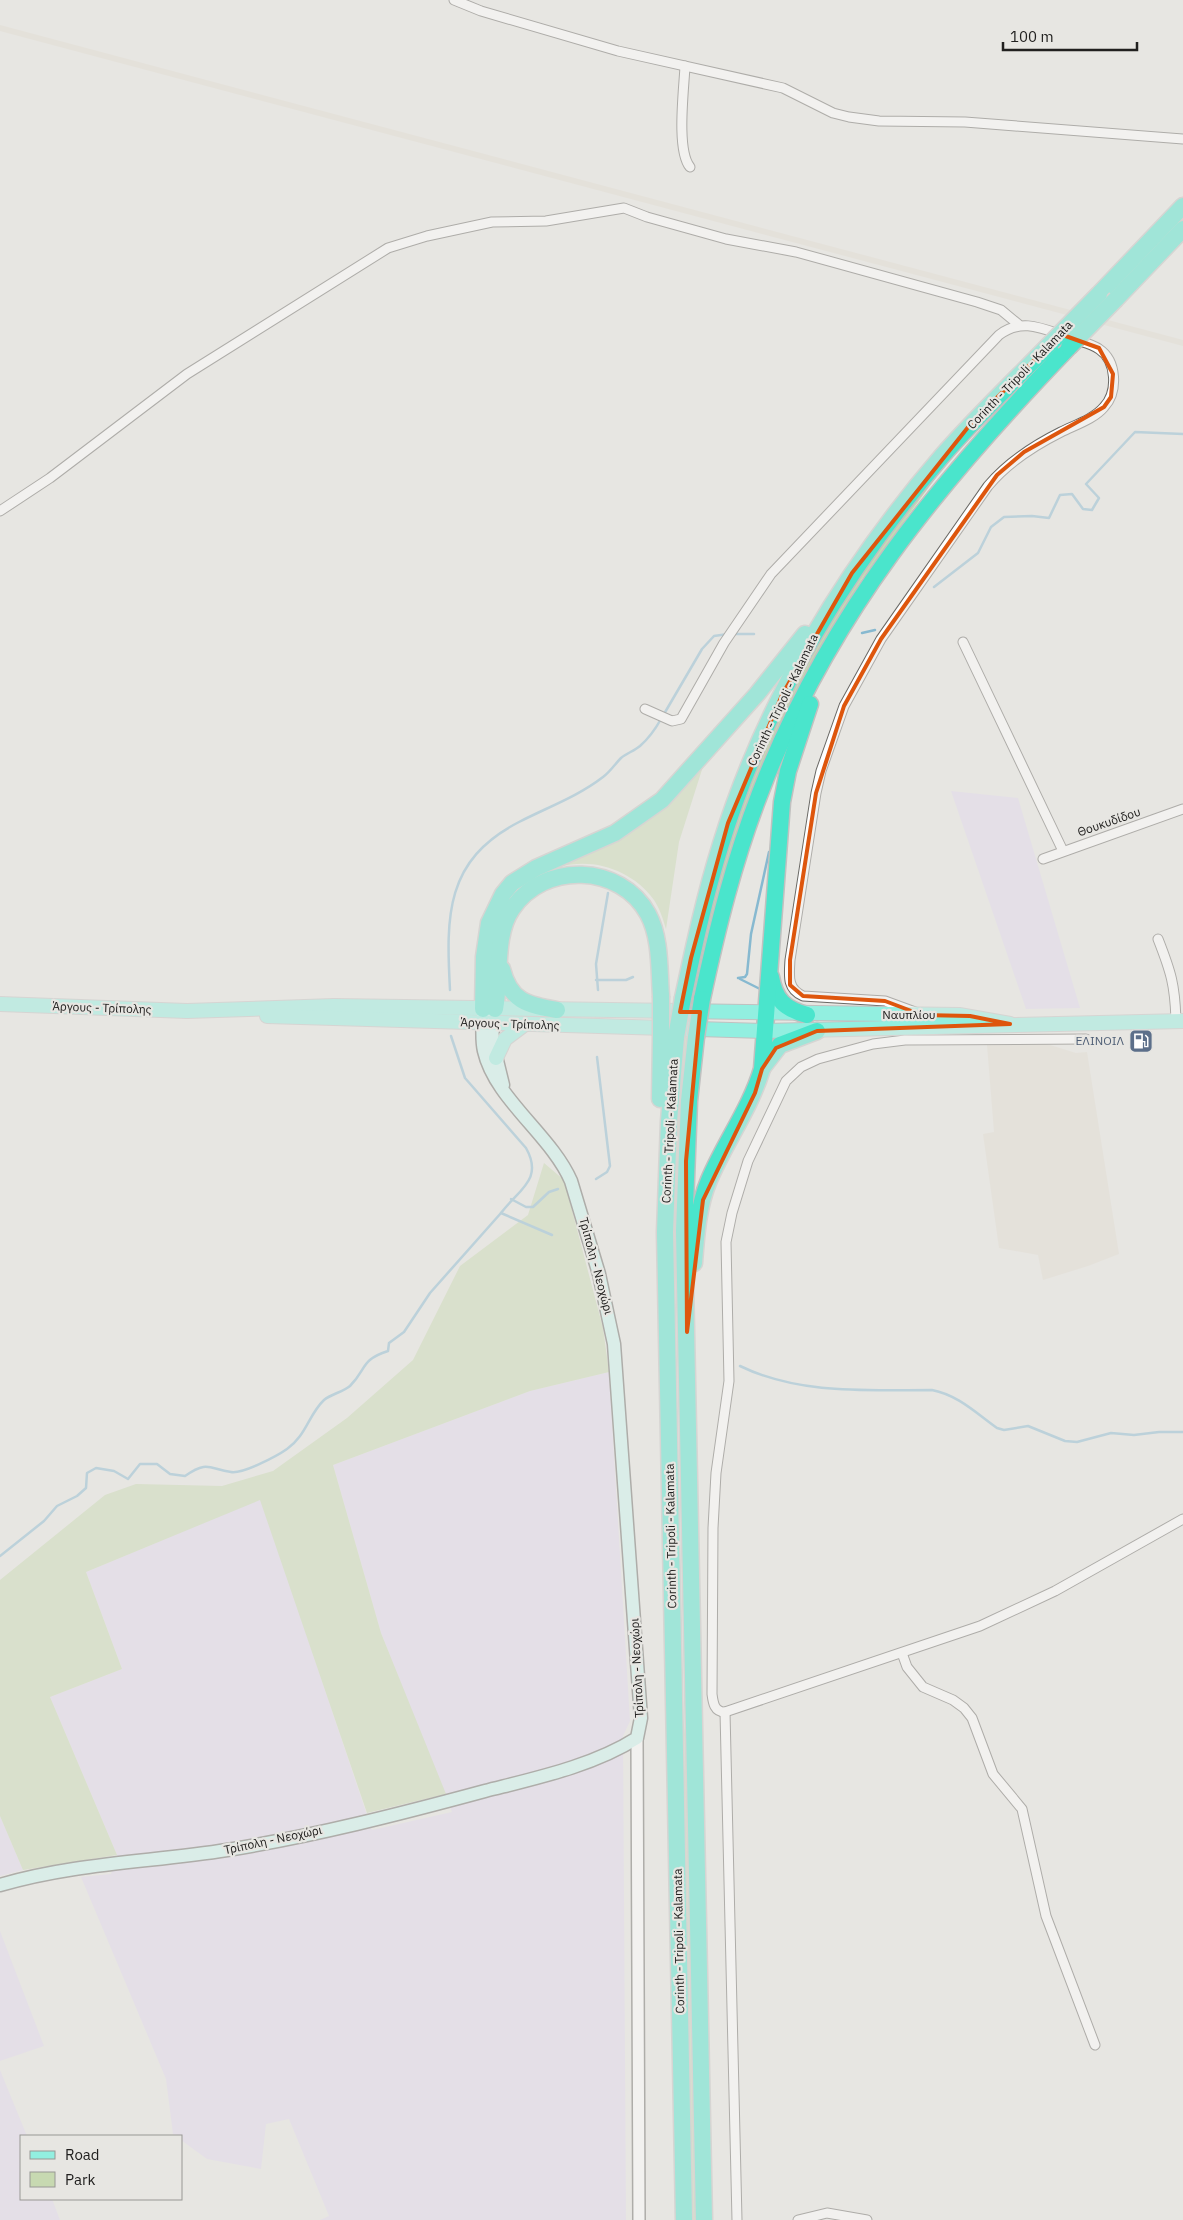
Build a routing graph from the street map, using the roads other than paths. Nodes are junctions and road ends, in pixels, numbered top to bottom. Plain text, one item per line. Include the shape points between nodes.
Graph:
1 (454, 0) edge
2 (685, 66) junction
3 (1183, 139) edge
4 (690, 167) dead end
5 (1183, 206) edge
6 (1183, 229) edge
7 (1018, 324) junction
8 (0, 511) edge
9 (852, 572) junction
10 (837, 634) junction
11 (963, 642) dead end
12 (645, 709) dead end
13 (1183, 809) edge
14 (1063, 851) junction
15 (1042, 858) dead end
16 (1158, 939) dead end
17 (500, 964) junction
18 (770, 973) junction
19 (0, 1004) edge
20 (557, 1010) junction
21 (765, 1013) junction
22 (807, 1015) junction
23 (922, 1015) junction
24 (488, 1016) junction
25 (1179, 1021) edge
26 (525, 1024) junction
27 (1010, 1024) junction
28 (764, 1031) junction
29 (817, 1031) junction
30 (669, 1036) junction
31 (1086, 1039) dead end
32 (496, 1058) junction
33 (762, 1069) junction
34 (504, 1089) junction
35 (687, 1332) junction
36 (1183, 1519) edge
37 (902, 1653) junction
38 (725, 1712) junction
39 (638, 1738) junction
40 (0, 1885) edge
41 (1095, 2045) dead end
42 (639, 2220) edge
43 (684, 2220) edge
44 (704, 2220) edge
45 (737, 2220) edge
46 (798, 2220) edge
47 (867, 2220) edge

1 - 2 street via 618,51
2 - 3 street via 783,88 833,112 864,120 965,122
2 - 4 street via 683,128 685,159
5 - 9 highway, Corinth - Tripoli - Kalamata, bridge via 942,456
6 - 10 highway, Corinth - Tripoli - Kalamata, bridge via 1069,347 938,491 868,584
7 - 8 street via 1001,310 977,302 796,252 726,240 624,208 546,221 492,222 388,248 187,374 50,478
7 - 12 street via 998,335 771,574 733,628 680,719 672,721
7 - 23 street via 1040,327 1099,348 1107,356 1113,374 1111,397 1095,415 1031,448 997,475 882,639 844,706 822,771 790,960 790,985 803,996 885,1002
9 - 24 highway via 757,694 662,800 615,833 524,875 503,894 490,923 484,958
9 - 30 highway, Corinth - Tripoli - Kalamata, bridge via 796,669 746,773 709,881 683,998
10 - 18 highway via 800,730 788,771 782,802
10 - 35 highway, Corinth - Tripoli - Kalamata, bridge via 782,740 756,802 728,887 702,999 686,1161
11 - 14 street
13 - 14 street, Θουκυδίδου
14 - 15 street, Θουκυδίδου
16 - 25 street via 1171,972
17 - 20 highway via 508,987 520,1000
17 - 24 highway
17 - 30 highway, bridge via 503,927 511,909 526,893 556,877 596,876 609,879 630,892 649,915 656,940 661,996
18 - 21 highway
18 - 22 highway via 776,997 781,1003
19 - 24 main road, Άργους - Τρίπολης via 204,1011 334,1006
20 - 21 main road, Άργους - Τρίπολης
20 - 24 main road, Άργους - Τρίπολης
21 - 22 main road, Άργους - Τρίπολης
21 - 28 highway
22 - 23 main road, Ναυπλίου
23 - 27 main road, Ναυπλίου via 970,1016
24 - 26 main road, Άργους - Τρίπολης
24 - 32 main road, Τρίπολη - Νεοχώρι
24 - 34 main road, Τρίπολη - Νεοχώρι via 483,1044 492,1074
25 - 27 main road, Ναυπλίου
26 - 28 main road, Άργους - Τρίπολης
26 - 32 main road via 504,1039
27 - 29 main road, Ναυπλίου
28 - 29 main road, Άργους - Τρίπολης
28 - 33 highway
29 - 33 highway via 780,1045 770,1054
30 - 43 highway, Corinth - Tripoli - Kalamata via 665,1232
31 - 38 street via 905,1040 873,1044 818,1060 802,1067 786,1081 748,1161 726,1242 729,1381 716,1474 713,1528 712,1694 717,1710
32 - 34 main road, Τρίπολη - Νεοχώρι
33 - 35 highway via 755,1092 709,1180 703,1200
34 - 39 main road, Τρίπολη - Νεοχώρι via 567,1170 609,1314 617,1364 624,1453 640,1718
35 - 44 highway, Corinth - Tripoli - Kalamata
36 - 37 street via 1020,1609
37 - 38 street
37 - 41 street via 907,1667 923,1687 952,1700 972,1718 992,1774 1022,1809 1046,1916
38 - 45 street
39 - 40 main road, Τρίπολη - Νεοχώρι via 618,1750 579,1764 465,1797 360,1822 245,1847 89,1866
39 - 42 street
46 - 47 street via 827,2213

